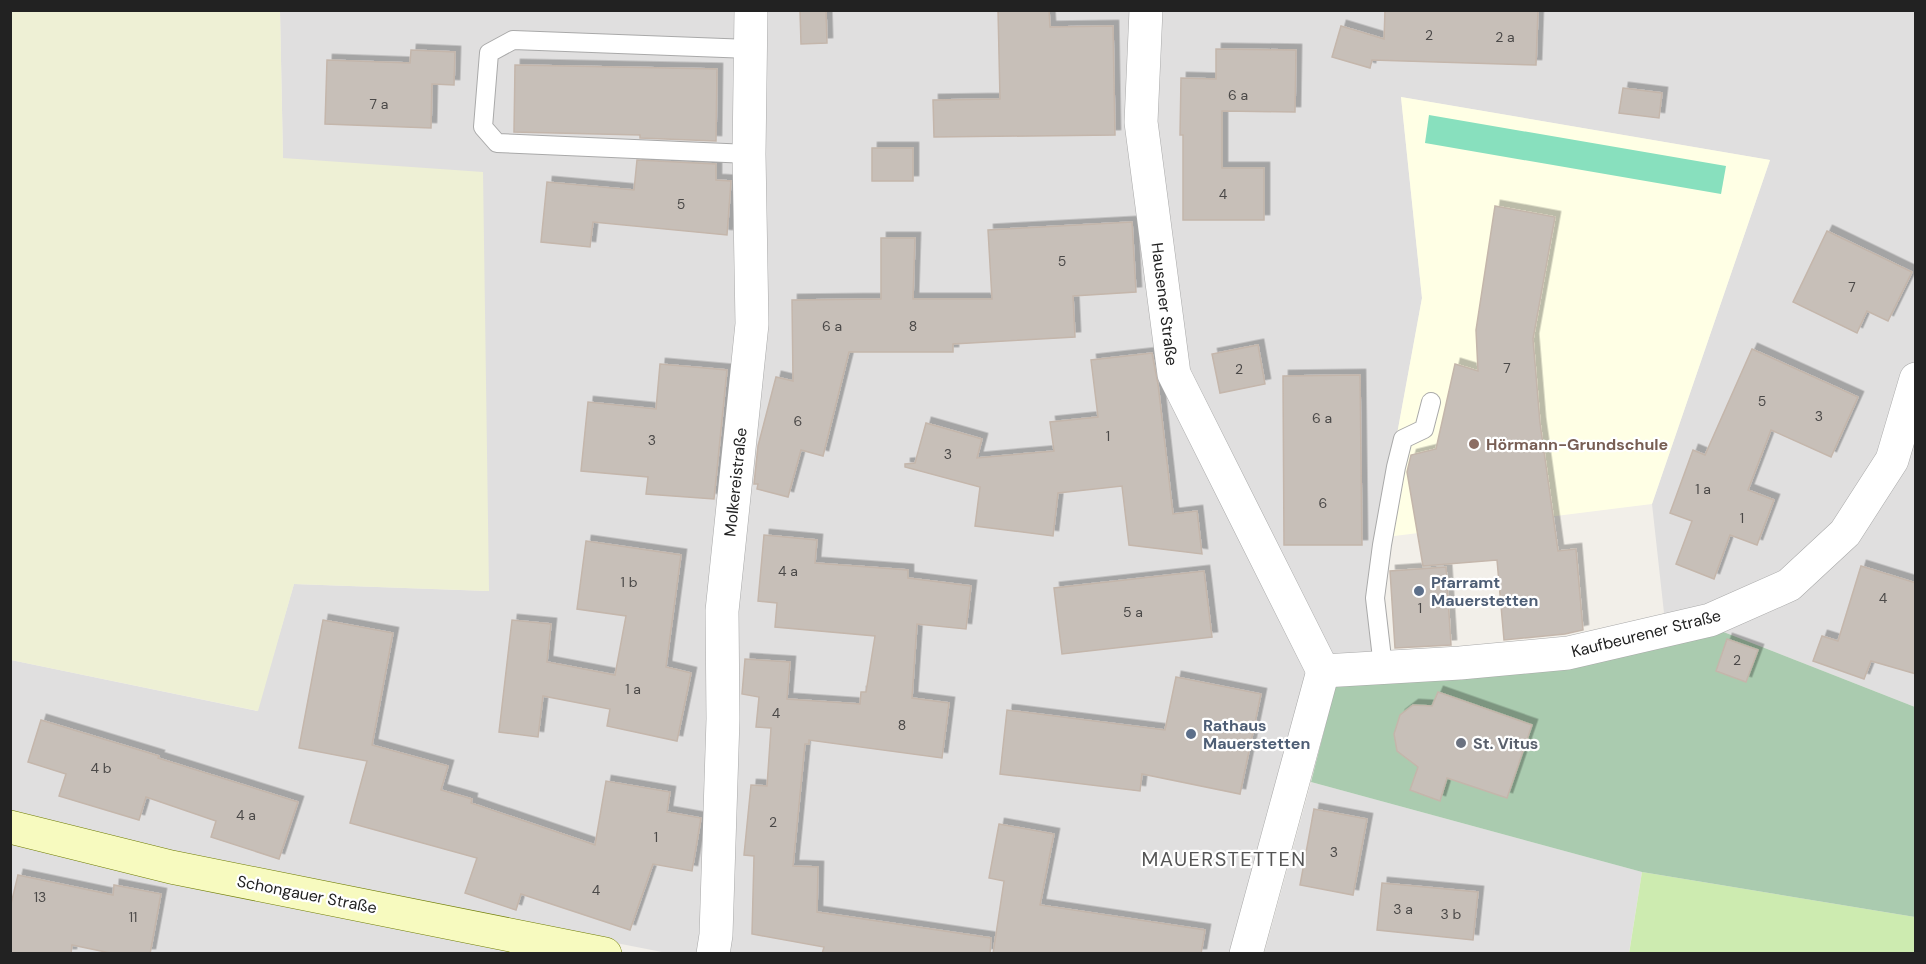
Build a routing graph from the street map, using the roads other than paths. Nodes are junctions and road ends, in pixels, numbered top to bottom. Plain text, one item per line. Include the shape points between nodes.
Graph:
1 (751, 10) edge
2 (1146, 10) edge
3 (750, 49) junction
4 (749, 154) junction
5 (1916, 379) edge
6 (1431, 402) dead end
7 (1383, 667) junction
8 (1323, 671) junction
9 (10, 827) edge
10 (605, 954) edge
11 (713, 954) edge
12 (1246, 954) edge

1 - 3 street, Molkereistraße
2 - 8 street, Hausener Straße via 1141,122 1174,374
3 - 4 street, Molkereistraße
3 - 4 lane via 513,40 489,53 483,127 497,143
4 - 11 street, Molkereistraße via 752,324 722,611 723,731
5 - 7 street, Kaufbeurener Straße via 1892,460 1845,533 1790,585 1710,620 1568,653
6 - 7 lane via 1424,429 1403,439 1396,467 1375,598
7 - 8 street, Kaufbeurener Straße
8 - 12 street
9 - 10 main road, Schongauer Straße via 171,867

